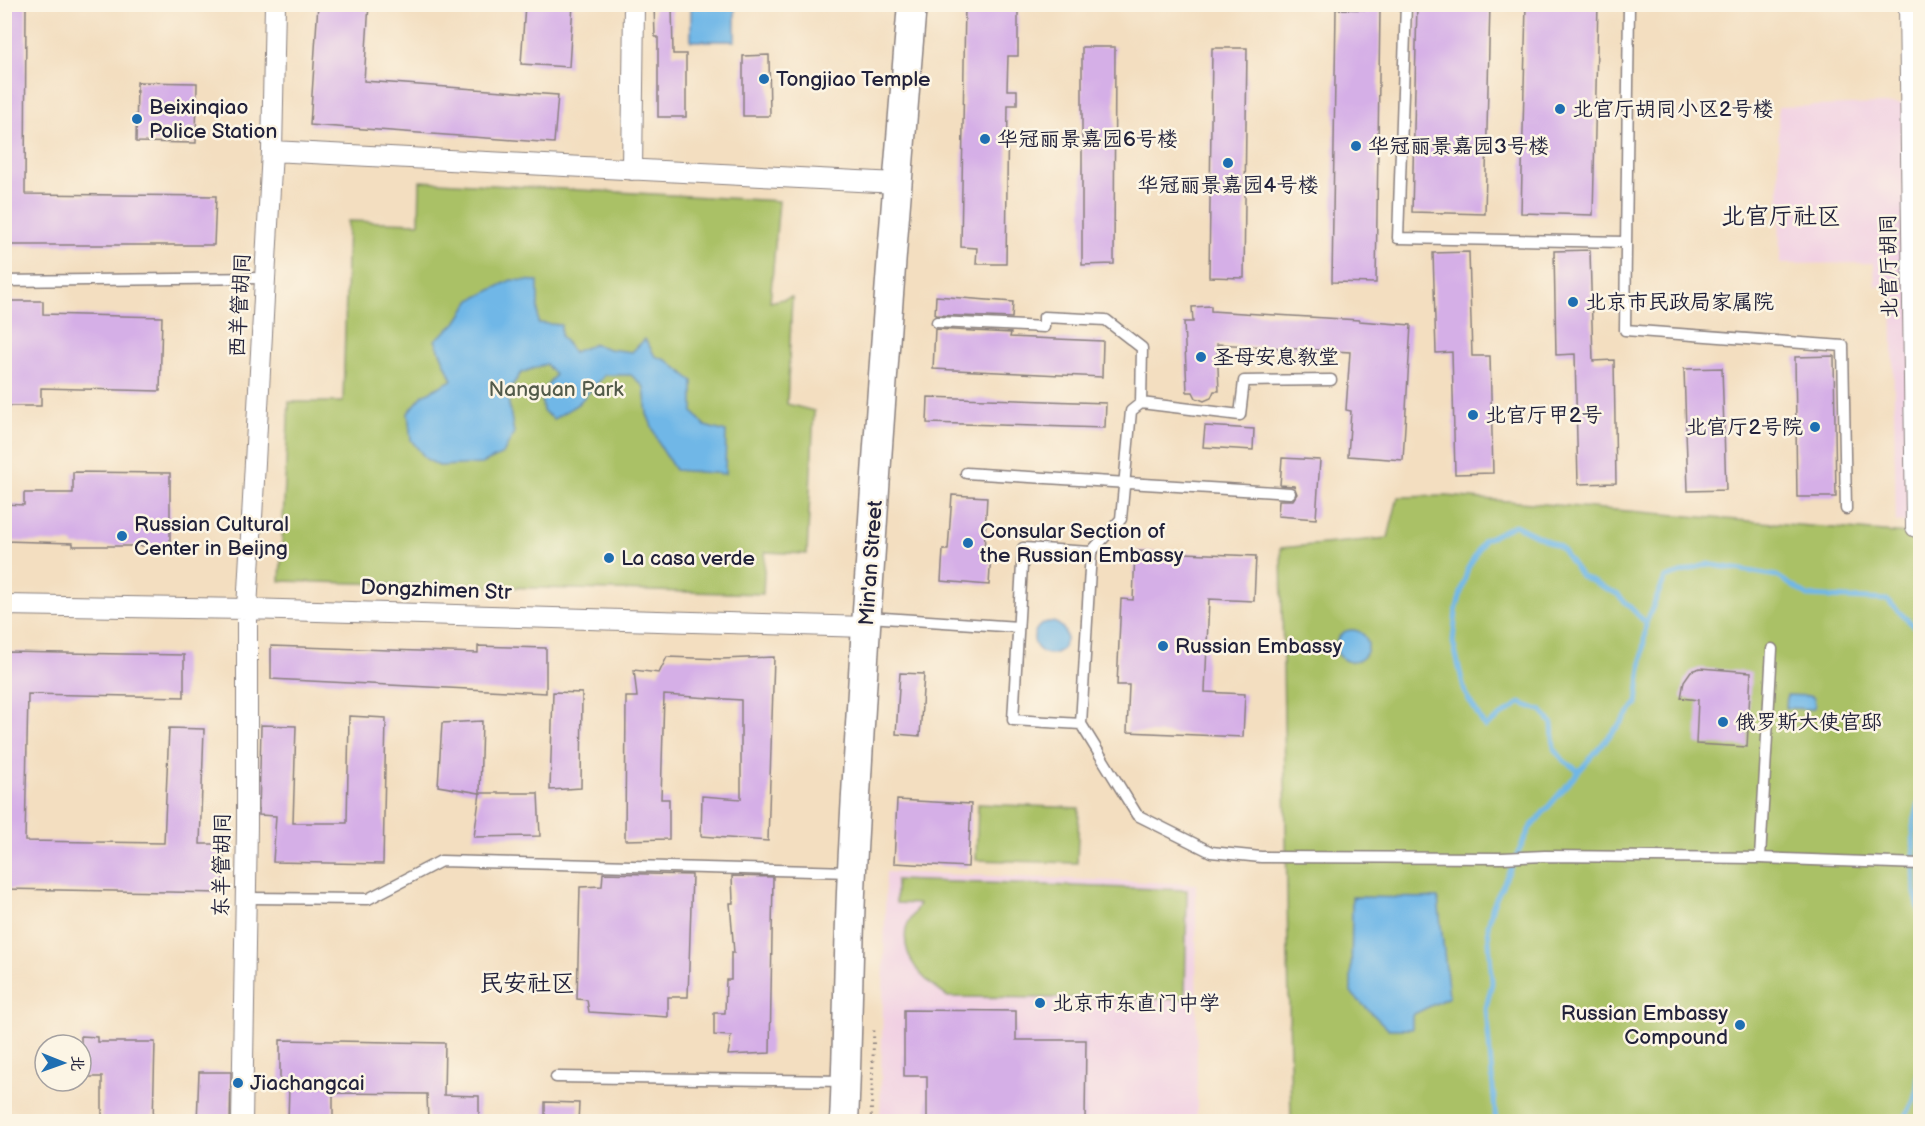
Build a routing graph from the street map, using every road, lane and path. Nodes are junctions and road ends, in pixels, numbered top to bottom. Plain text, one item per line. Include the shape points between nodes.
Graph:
1 (274, 4) edge
2 (634, 4) edge
3 (912, 4) edge
4 (1406, 4) edge
5 (1629, 4) edge
6 (1909, 4) edge
7 (272, 151) junction
8 (632, 170) junction
9 (897, 183) junction
10 (1625, 242) junction
11 (265, 278) junction
12 (4, 281) edge
13 (937, 322) dead end
14 (1331, 380) dead end
15 (1141, 403) junction
16 (966, 473) dead end
17 (1124, 483) junction
18 (1290, 494) dead end
19 (1846, 509) dead end
20 (1916, 527) dead end
21 (1090, 552) junction
22 (4, 605) edge
23 (247, 609) junction
24 (866, 622) junction
25 (1018, 627) junction
26 (1772, 649) dead end
27 (1081, 723) junction
28 (1760, 858) junction
29 (1920, 864) edge
30 (852, 872) junction
31 (246, 898) junction
32 (874, 1026) dead end
33 (556, 1077) dead end
34 (846, 1081) junction
35 (242, 1122) edge
36 (844, 1122) edge
37 (872, 1122) edge

1 - 7 street, 西羊管胡同
2 - 8 street
3 - 9 street, Min'an Street
4 - 10 lane via 1398,238
5 - 10 lane
6 - 20 street, 北官厅胡同
7 - 8 street
7 - 11 street, 西羊管胡同
8 - 9 street
9 - 24 street, Min'an Street
10 - 19 lane via 1625,330 1843,346
11 - 12 lane
11 - 23 street, 西羊管胡同
13 - 15 lane via 1044,327 1044,317 1106,320 1142,348
14 - 15 lane via 1244,381 1240,415
15 - 17 lane via 1131,411
16 - 17 lane
17 - 18 lane
17 - 21 lane via 1120,519
21 - 25 lane via 1023,548
21 - 27 lane
22 - 23 street, Dongzhimen Str
23 - 24 street, Dongzhimen Str
23 - 31 street, 东羊管胡同
24 - 25 lane
24 - 30 street, Min'an Street
25 - 27 lane via 1013,720
26 - 28 lane
27 - 28 lane via 1137,815 1211,852 1261,857
28 - 29 lane
30 - 31 lane via 441,861 368,899
30 - 34 street, Min'an Street
31 - 35 street, 东羊管胡同
32 - 37 path
33 - 34 lane
34 - 36 street, Min'an Street

